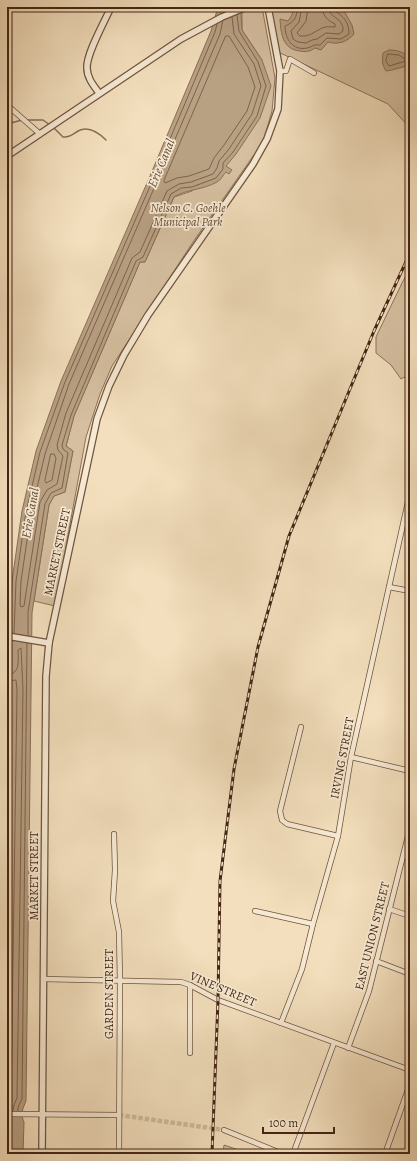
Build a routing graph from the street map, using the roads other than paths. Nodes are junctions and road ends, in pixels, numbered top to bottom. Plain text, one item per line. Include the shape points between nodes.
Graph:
1 (111, 7) edge
2 (246, 7) edge
3 (268, 7) edge
4 (280, 72) junction
5 (314, 74) dead end
6 (99, 93) junction
7 (7, 105) edge
8 (40, 134) junction
9 (7, 156) edge
10 (410, 493) edge
11 (404, 522) junction
12 (410, 524) edge
13 (389, 586) junction
14 (410, 592) edge
15 (7, 636) edge
16 (49, 643) junction
17 (301, 727) dead end
18 (351, 757) junction
19 (410, 771) edge
20 (410, 828) edge
21 (114, 834) dead end
22 (338, 836) junction
23 (404, 850) junction
24 (410, 852) edge
25 (389, 909) junction
26 (255, 911) dead end
27 (410, 916) edge
28 (312, 924) junction
29 (376, 961) junction
30 (410, 974) edge
31 (43, 979) junction
32 (120, 980) junction
33 (190, 985) junction
34 (281, 1023) junction
35 (334, 1043) junction
36 (348, 1048) junction
37 (190, 1053) dead end
38 (410, 1070) edge
39 (410, 1084) edge
40 (7, 1114) edge
41 (42, 1114) junction
42 (119, 1115) junction
43 (224, 1130) tunnel mouth
44 (42, 1154) edge
45 (119, 1154) edge
46 (283, 1154) edge
47 (293, 1154) edge
48 (385, 1154) edge

1 - 6 street via 87,63 90,79
2 - 6 street via 197,29
3 - 4 street, MARKET STREET
4 - 5 street via 286,72 290,60
4 - 16 street, MARKET STREET via 278,109 267,139 253,164 148,315 108,386 97,420
6 - 8 street
7 - 8 street
8 - 9 street
10 - 11 street, IRVING STREET
11 - 12 street
11 - 13 street, IRVING STREET
13 - 14 street
13 - 18 street, IRVING STREET
15 - 16 street
16 - 31 street, MARKET STREET via 46,676
17 - 22 street via 280,811 282,820 287,824
18 - 19 street
18 - 22 street, IRVING STREET
20 - 23 street, EAST UNION STREET
21 - 32 street, GARDEN STREET via 113,901 118,932
22 - 28 street, IRVING STREET
23 - 24 street
23 - 25 street, EAST UNION STREET
25 - 27 street
25 - 29 street, EAST UNION STREET
26 - 28 street
28 - 34 street, IRVING STREET via 302,969
29 - 30 street
29 - 36 street, EAST UNION STREET via 369,991
31 - 32 street, VINE STREET
31 - 41 street, MARKET STREET
32 - 33 street, VINE STREET via 181,982
32 - 42 street, GARDEN STREET
33 - 34 street, VINE STREET via 218,1000
33 - 37 street
34 - 35 street, VINE STREET
35 - 36 street, VINE STREET
35 - 47 street
36 - 38 street, VINE STREET
39 - 48 street
40 - 41 street
41 - 42 street
41 - 44 street, MARKET STREET
42 - 45 street, GARDEN STREET
43 - 46 street

